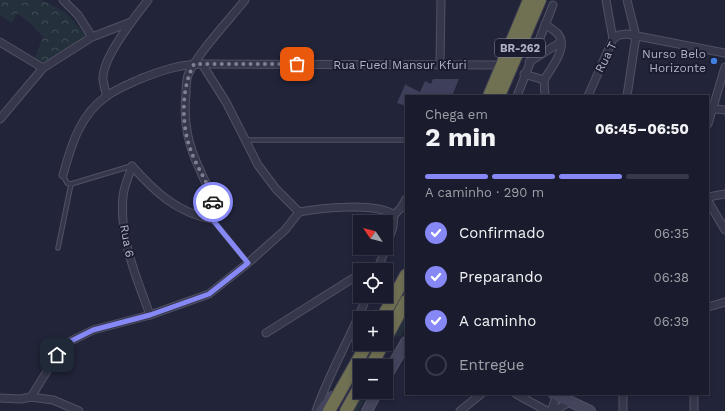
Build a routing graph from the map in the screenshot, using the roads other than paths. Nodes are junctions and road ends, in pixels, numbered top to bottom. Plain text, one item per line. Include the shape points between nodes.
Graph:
1 (64, 0) edge
2 (148, 0) edge
3 (245, 0) edge
4 (441, 0) edge
5 (529, 0) edge
6 (540, 0) edge
7 (606, 0) edge
8 (627, 0) edge
9 (553, 5) dead end
10 (131, 22) junction
11 (545, 24) junction
12 (636, 36) junction
13 (92, 37) junction
14 (613, 39) junction
15 (0, 42) edge
16 (561, 42) junction
17 (725, 53) edge
18 (529, 62) junction
19 (194, 64) junction
20 (202, 64) junction
21 (440, 65) junction
22 (502, 65) junction
23 (725, 67) edge
24 (43, 68) junction
25 (524, 74) junction
26 (544, 80) junction
27 (489, 95) edge
28 (499, 95) edge
29 (517, 95) edge
30 (545, 95) edge
31 (588, 95) edge
32 (627, 95) edge
33 (106, 96) junction
34 (711, 109) edge
35 (725, 110) edge
36 (0, 119) edge
37 (709, 119) edge
38 (246, 140) junction
39 (405, 140) edge
40 (132, 166) junction
41 (63, 175) joint
42 (71, 184) junction
43 (725, 194) edge
44 (709, 197) edge
45 (405, 200) edge
46 (709, 203) edge
47 (299, 212) junction
48 (394, 215) junction
49 (212, 219) junction
50 (393, 227) edge
51 (725, 230) edge
52 (58, 248) dead end
53 (248, 263) junction
54 (405, 277) edge
55 (353, 278) edge
56 (725, 302) edge
57 (364, 303) edge
58 (405, 303) edge
59 (709, 307) edge
60 (386, 311) edge
61 (150, 315) junction
62 (393, 325) edge
63 (266, 333) dead end
64 (405, 344) edge
65 (363, 351) edge
66 (393, 365) edge
67 (345, 382) junction
68 (480, 395) edge
69 (518, 395) edge
70 (623, 395) edge
71 (694, 395) edge
72 (31, 397) junction
73 (561, 397) edge
74 (0, 398) edge
75 (353, 398) edge
76 (373, 399) edge
77 (79, 411) edge
78 (316, 411) edge
79 (321, 411) edge
80 (329, 411) edge
81 (346, 411) edge
82 (366, 411) edge
83 (460, 411) edge
84 (547, 411) edge
85 (552, 411) edge
86 (590, 411) edge
87 (623, 411) edge
88 (694, 411) edge

1 - 13 street via 78,15
2 - 10 street
3 - 19 street
4 - 21 street
5 - 22 highway, BR-262
6 - 28 highway, BR-262
7 - 14 street
8 - 12 street
9 - 11 street
10 - 13 street
10 - 33 street via 105,68 103,80
11 - 16 street via 558,35
11 - 18 street
12 - 14 street, Rua T via 619,35
12 - 17 street, Rua T
12 - 32 street
13 - 24 street
14 - 31 street, Rua T
15 - 24 street
16 - 18 street
16 - 26 street via 560,51
18 - 25 street
19 - 20 street, Rua Fued Mansur Kfuri
19 - 33 street, Rua Fued Mansur Kfuri via 161,70
19 - 49 street via 188,76 185,129 191,151 213,199 215,209
20 - 21 street, Rua Fued Mansur Kfuri
20 - 38 street
21 - 22 street, Rua Fued Mansur Kfuri
22 - 27 highway, BR-262
23 - 34 street
24 - 36 street
25 - 26 street
25 - 29 street
26 - 30 street
33 - 41 street, Rua Fued Mansur Kfuri via 87,115 78,129 70,147
34 - 35 street
34 - 37 street
38 - 39 lane
38 - 47 street via 258,165 276,190
40 - 42 lane
40 - 49 street via 162,197 184,211
40 - 61 street, Rua 6 via 123,195 123,224 128,255
41 - 42 lane via 67,184
42 - 52 lane
43 - 44 street
45 - 48 street
46 - 51 street
47 - 48 street via 330,207 372,208 387,210
47 - 53 street via 285,230
48 - 50 street
49 - 53 lane
53 - 61 street via 209,294
54 - 60 highway
55 - 63 street
56 - 59 street
57 - 78 street
58 - 62 highway
61 - 72 street via 93,330 71,341 57,355
64 - 66 main road
65 - 67 highway
67 - 79 main road
67 - 80 highway
68 - 83 street
69 - 84 street
70 - 87 street
71 - 88 street
72 - 74 street via 21,400
72 - 77 street via 53,400
73 - 85 street
73 - 85 street
73 - 86 main road
75 - 81 highway
76 - 82 main road

